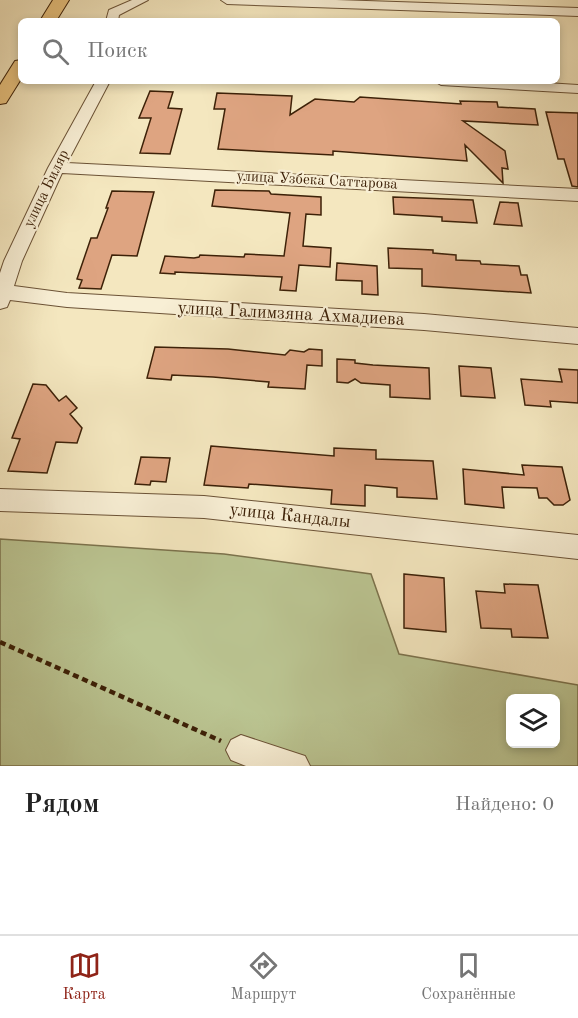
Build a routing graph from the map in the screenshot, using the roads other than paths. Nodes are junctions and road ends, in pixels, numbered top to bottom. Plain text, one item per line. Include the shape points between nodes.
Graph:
1 (61, 0) edge
2 (142, 0) edge
3 (227, 0) edge
4 (292, 1) edge
5 (433, 4) edge
6 (572, 11) edge
7 (50, 18) edge
8 (112, 18) edge
9 (18, 70) edge
10 (101, 84) edge
11 (492, 84) edge
12 (578, 89) edge
13 (0, 99) edge
14 (56, 168) junction
15 (578, 195) edge
16 (2, 297) edge
17 (578, 336) edge
18 (0, 500) edge
19 (578, 547) edge
20 (241, 750) road end
21 (295, 766) edge

1 - 7 main road
2 - 8 street via 113,13
3 - 4 street
4 - 5 street
5 - 6 street
9 - 13 main road
10 - 14 street, улица Биляр
11 - 12 street
14 - 15 street, улица Узбека Саттарова
14 - 16 street, улица Биляр via 13,261
16 - 17 street, улица Галимзяна Ахмадиева via 424,322
18 - 19 street, улица Кандалы via 204,507
20 - 21 street

